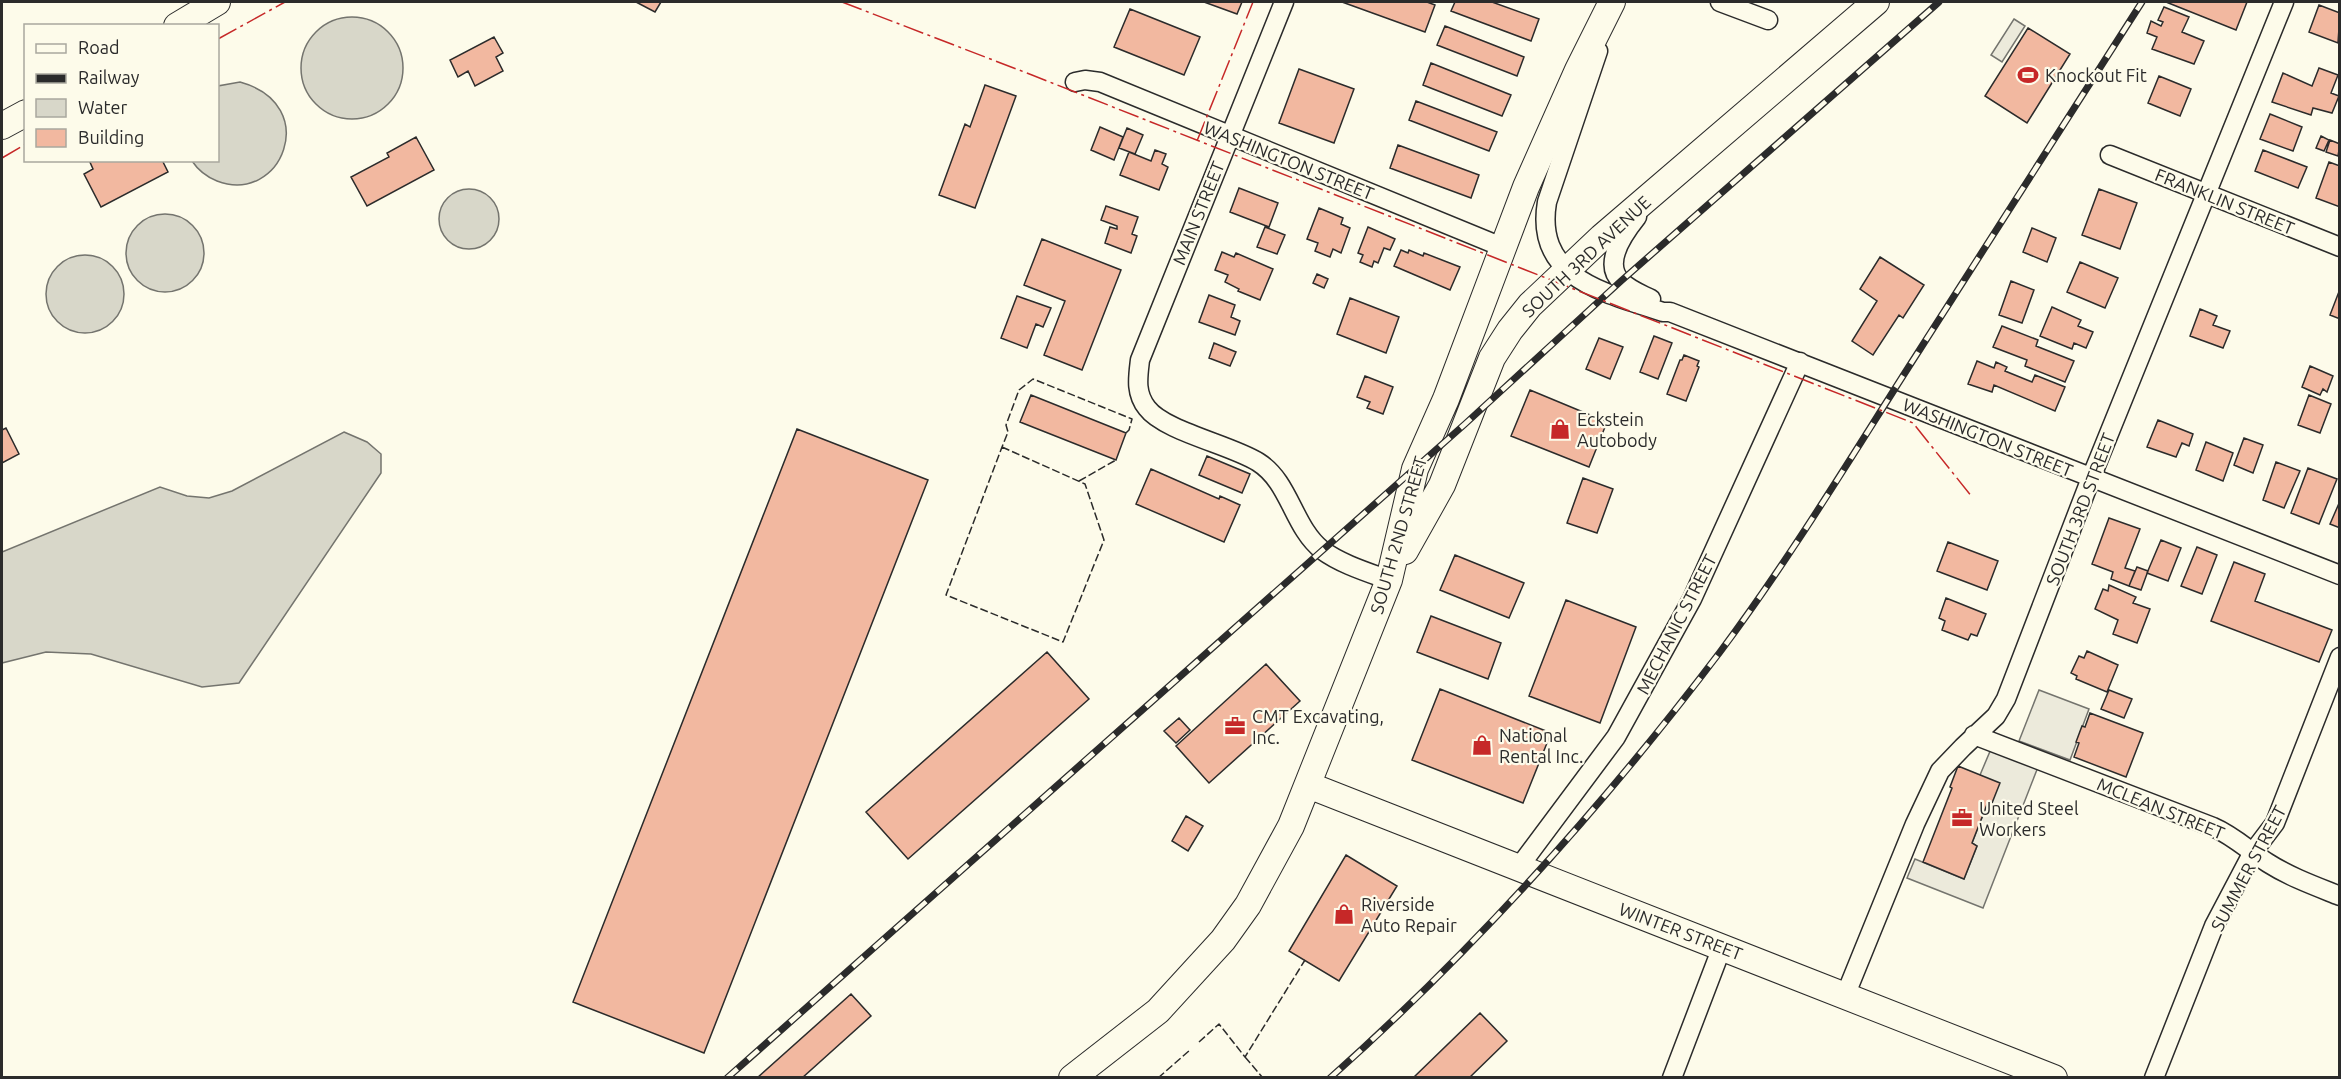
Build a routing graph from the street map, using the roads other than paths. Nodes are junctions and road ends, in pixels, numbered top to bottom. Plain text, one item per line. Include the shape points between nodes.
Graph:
1 (217, 2) edge
2 (1284, 2) edge
3 (1613, 2) edge
4 (1720, 2) edge
5 (1876, 2) edge
6 (2284, 2) edge
7 (1768, 20) dead end
8 (180, 24) edge
9 (1075, 82) dead end
10 (24, 114) edge
11 (2, 126) edge
12 (1229, 135) junction
13 (2110, 155) dead end
14 (1659, 189) junction
15 (2206, 194) junction
16 (1502, 247) junction
17 (2340, 247) edge
18 (1566, 270) junction
19 (1670, 312) junction
20 (1800, 362) junction
21 (2091, 478) junction
22 (2340, 575) edge
23 (1389, 580) junction
24 (2340, 657) edge
25 (1974, 735) junction
26 (1308, 785) junction
27 (2253, 852) junction
28 (1519, 867) junction
29 (2340, 896) edge
30 (1722, 947) junction
31 (1845, 996) junction
32 (1072, 1077) edge
33 (1672, 1077) edge
34 (2054, 1077) edge
35 (2154, 1077) edge

1 - 8 main road
2 - 12 street, MAIN STREET
3 - 16 main road, SOUTH 2ND STREET via 1552,126
3 - 18 street, WASHINGTON STREET via 1547,202 1545,227 1549,247
4 - 7 street
5 - 14 main road, SOUTH 3RD AVENUE
6 - 15 street, SOUTH 3RD STREET
9 - 12 street, WASHINGTON STREET via 1100,82
10 - 11 main road
12 - 16 street, WASHINGTON STREET
12 - 23 street, MAIN STREET via 1140,360 1139,393 1148,409 1161,420 1257,461 1281,485 1322,550
13 - 15 street, FRANKLIN STREET
14 - 18 main road, SOUTH 3RD AVENUE
14 - 19 street, WASHINGTON STREET via 1620,241 1616,272 1621,281
15 - 17 street, FRANKLIN STREET
15 - 21 street, SOUTH 3RD STREET
16 - 23 main road, SOUTH 2ND STREET via 1446,399 1415,469
18 - 19 street, WASHINGTON STREET via 1607,294
18 - 23 main road, SOUTH 3RD AVENUE via 1519,318 1492,358 1442,485
19 - 20 street, WASHINGTON STREET
20 - 21 street, WASHINGTON STREET
20 - 28 street, MECHANIC STREET via 1692,598 1622,728
21 - 22 street, WASHINGTON STREET
21 - 25 street, SOUTH 3RD STREET via 2006,699 1996,716
23 - 26 main road, SOUTH 2ND STREET
24 - 27 street, SUMMER STREET via 2275,823
25 - 27 street, MCLEAN STREET via 2230,834
25 - 31 street, SOUTH 3RD STREET via 1940,771
26 - 28 main road, WINTER STREET
26 - 32 main road, SOUTH 2ND STREET via 1269,869 1223,940 1158,1011
27 - 29 street, MCLEAN STREET via 2296,879
27 - 35 street, SUMMER STREET via 2214,926
28 - 30 main road, WINTER STREET
30 - 31 main road, WINTER STREET
30 - 33 street
31 - 34 main road, WINTER STREET

